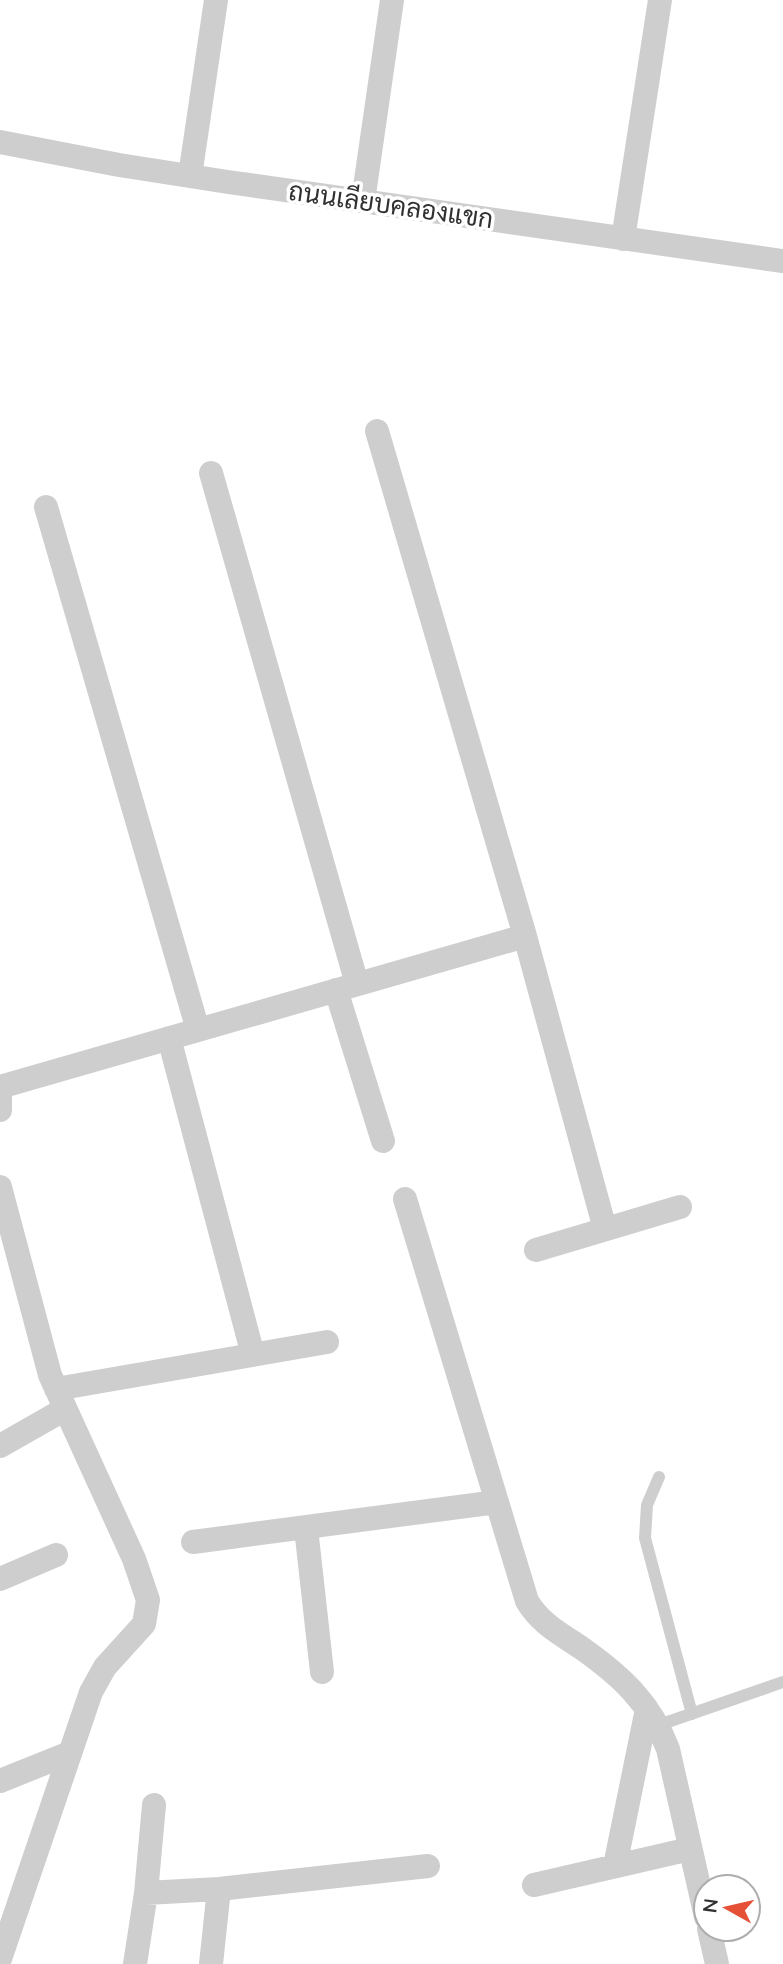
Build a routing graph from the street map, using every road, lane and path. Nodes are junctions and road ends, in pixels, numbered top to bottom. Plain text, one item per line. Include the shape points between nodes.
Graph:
1 (216, 0) edge
2 (392, 0) edge
3 (660, 0) edge
4 (0, 142) edge
5 (190, 176) junction
6 (363, 201) junction
7 (623, 239) junction
8 (783, 261) edge
9 (377, 431) dead end
10 (211, 473) dead end
11 (46, 507) dead end
12 (526, 936) junction
13 (347, 987) junction
14 (198, 1030) junction
15 (169, 1038) junction
16 (0, 1087) edge
17 (0, 1093) edge
18 (0, 1110) edge
19 (383, 1140) dead end
20 (0, 1187) edge
21 (405, 1199) dead end
22 (680, 1207) dead end
23 (5, 1229) edge
24 (605, 1229) junction
25 (536, 1250) dead end
26 (327, 1342) dead end
27 (253, 1355) junction
28 (61, 1399) junction
29 (0, 1446) edge
30 (659, 1477) dead end
31 (497, 1502) junction
32 (306, 1528) junction
33 (193, 1542) dead end
34 (56, 1555) dead end
35 (0, 1579) edge
36 (322, 1672) dead end
37 (783, 1682) edge
38 (692, 1714) junction
39 (653, 1717) junction
40 (70, 1753) junction
41 (0, 1781) edge
42 (154, 1805) dead end
43 (690, 1849) junction
44 (428, 1866) dead end
45 (615, 1866) junction
46 (696, 1873) edge
47 (534, 1885) dead end
48 (219, 1889) junction
49 (146, 1893) junction
50 (712, 1943) edge
51 (0, 1959) edge
52 (135, 1964) edge
53 (211, 1964) edge
54 (717, 1964) edge

1 - 5 street
2 - 6 street
3 - 7 street
4 - 5 street, ถนนเลียบคลองแขก
5 - 6 street, ถนนเลียบคลองแขก
6 - 7 street, ถนนเลียบคลองแขก
7 - 8 street, ถนนเลียบคลองแขก
9 - 12 street
10 - 13 street
11 - 14 street
12 - 13 street
12 - 24 street
13 - 14 street
13 - 19 street
14 - 15 street
15 - 16 street
15 - 27 street
17 - 18 street
20 - 23 street
21 - 31 street
22 - 24 street
23 - 28 street
24 - 25 street
26 - 27 street
27 - 28 street
28 - 29 street
28 - 40 street via 148,1600 144,1624 94,1683
30 - 38 lane via 646,1505 645,1538
31 - 32 street
31 - 39 street via 536,1617 603,1663 636,1692
32 - 33 street
32 - 36 street
34 - 35 street
37 - 38 lane
38 - 39 lane
39 - 43 street via 668,1748
39 - 45 street
40 - 41 street
40 - 51 street
42 - 49 street
43 - 45 street
43 - 46 street
44 - 48 street
45 - 47 street
48 - 49 street
48 - 53 street
49 - 52 street
50 - 54 street

